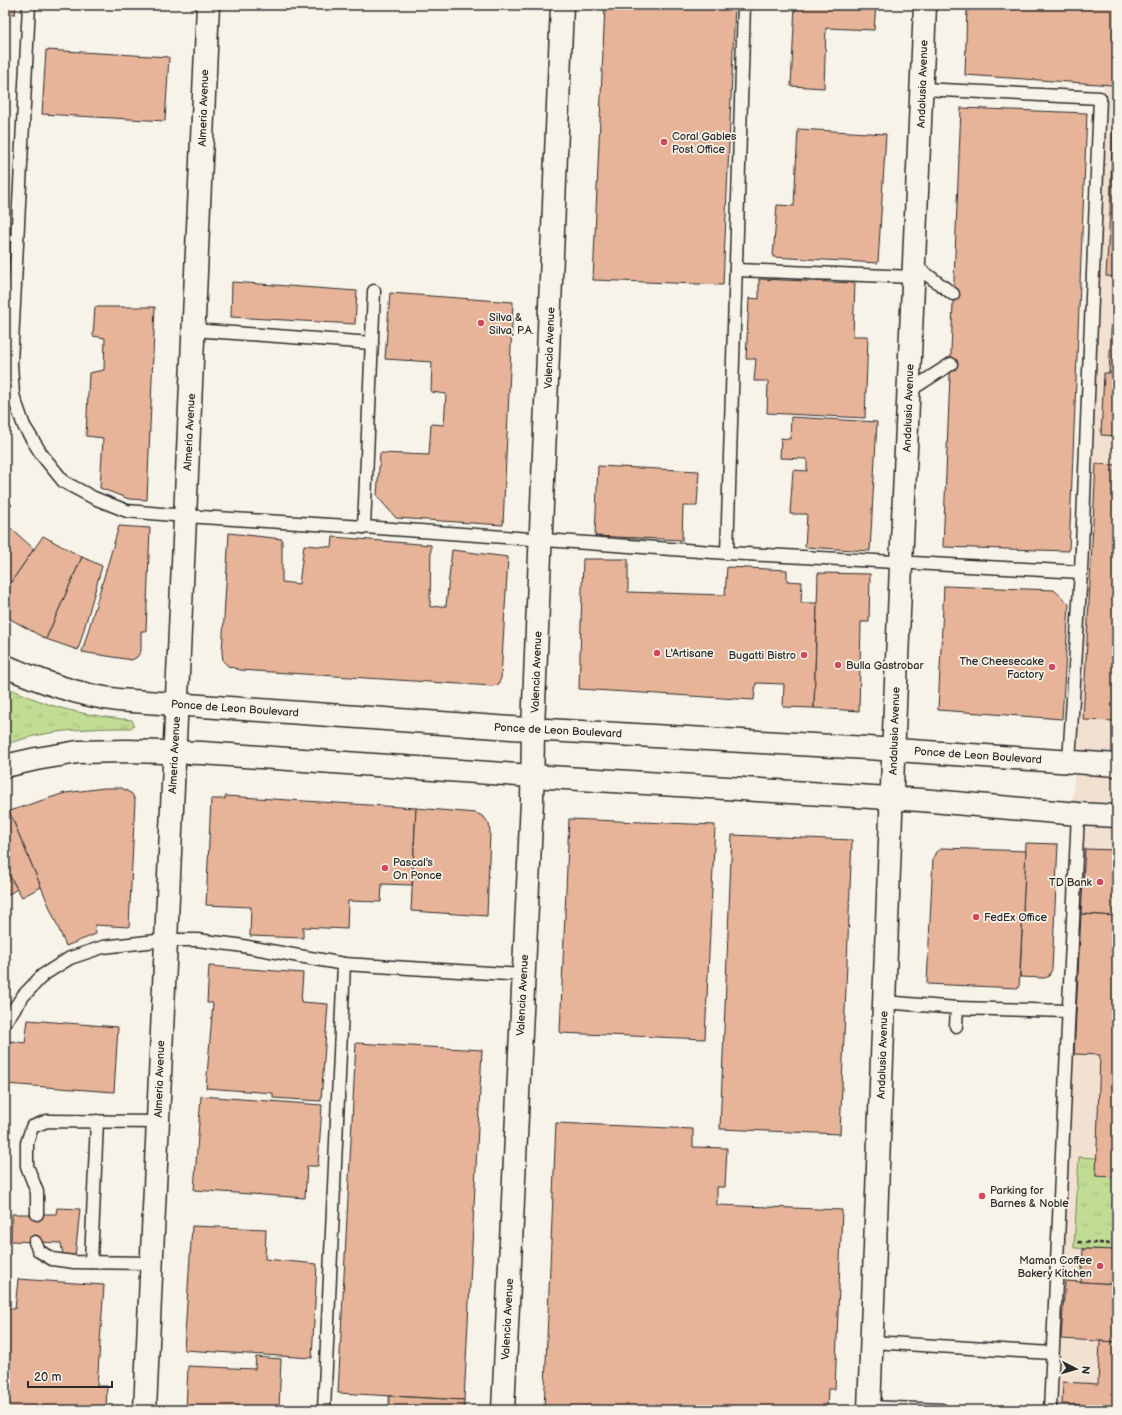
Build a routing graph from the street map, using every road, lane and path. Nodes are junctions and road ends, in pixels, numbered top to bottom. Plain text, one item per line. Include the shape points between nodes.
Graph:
1 (29, 5) edge
2 (208, 5) edge
3 (562, 5) edge
4 (744, 5) edge
5 (925, 5) edge
6 (922, 89) junction
7 (736, 270) junction
8 (913, 271) junction
9 (374, 291) dead end
10 (953, 294) dead end
11 (193, 330) junction
12 (372, 343) junction
13 (951, 364) dead end
14 (909, 390) junction
15 (9, 395) edge
16 (185, 516) junction
17 (364, 527) junction
18 (541, 541) junction
19 (727, 554) junction
20 (901, 564) junction
21 (1081, 572) junction
22 (5, 666) edge
23 (176, 704) junction
24 (533, 729) junction
25 (893, 750) junction
26 (174, 752) junction
27 (1069, 761) junction
28 (1117, 765) edge
29 (5, 766) edge
30 (532, 776) junction
31 (892, 799) junction
32 (1078, 814) junction
33 (1117, 816) edge
34 (165, 940) junction
35 (344, 964) junction
36 (523, 975) junction
37 (884, 1002) junction
38 (957, 1008) junction
39 (1068, 1011) junction
40 (5, 1022) edge
41 (956, 1026) dead end
42 (97, 1121) junction
43 (158, 1122) junction
44 (37, 1214) dead end
45 (1058, 1240) junction
46 (36, 1242) dead end
47 (1117, 1244) edge
48 (91, 1262) junction
49 (152, 1263) junction
50 (872, 1342) junction
51 (1052, 1353) junction
52 (869, 1408) edge
53 (145, 1410) edge
54 (324, 1410) edge
55 (502, 1410) edge
56 (942, 1410) edge
57 (1050, 1410) edge

1 - 15 lane
2 - 11 street, Almeria Avenue
3 - 18 street, Valencia Avenue
4 - 7 lane
5 - 6 street, Andalusia Avenue
6 - 8 street, Andalusia Avenue
6 - 21 lane via 1100,98
7 - 8 lane
7 - 19 lane
8 - 10 lane
8 - 14 street, Andalusia Avenue
9 - 12 lane
11 - 12 lane
11 - 16 street, Almeria Avenue
12 - 17 lane
13 - 14 lane
14 - 20 street, Andalusia Avenue
15 - 16 lane via 42,455 64,482 127,511
16 - 17 lane
16 - 23 street, Almeria Avenue
17 - 18 lane
18 - 19 lane
18 - 24 street, Valencia Avenue
19 - 20 lane
20 - 21 lane
20 - 25 street, Andalusia Avenue
21 - 27 lane
22 - 23 street, Ponce de Leon Boulevard via 42,681 100,698
23 - 24 street, Ponce de Leon Boulevard
23 - 26 street, Almeria Avenue
24 - 25 street, Ponce de Leon Boulevard
24 - 30 street, Valencia Avenue
25 - 27 street, Ponce de Leon Boulevard
25 - 31 street, Andalusia Avenue
26 - 29 street via 78,752
26 - 30 street
26 - 34 street, Almeria Avenue
27 - 28 street, Ponce de Leon Boulevard
30 - 31 street
30 - 36 street, Valencia Avenue
31 - 32 street
31 - 37 street, Andalusia Avenue
32 - 33 street
32 - 39 lane
34 - 35 lane via 237,944
34 - 40 lane via 103,947 70,958 44,975 23,996
34 - 43 street, Almeria Avenue
35 - 36 lane
35 - 54 lane
36 - 55 street, Valencia Avenue
37 - 38 lane
37 - 50 street, Andalusia Avenue
38 - 39 lane
38 - 41 lane
39 - 45 lane
42 - 43 lane
42 - 44 lane via 47,1121 32,1127 27,1143 27,1166 36,1192
42 - 48 lane
43 - 49 street, Almeria Avenue
45 - 47 path
45 - 51 lane
46 - 48 lane via 39,1251 52,1259
48 - 49 lane
49 - 53 street, Almeria Avenue
50 - 51 lane
50 - 52 street, Andalusia Avenue
51 - 57 lane
52 - 56 lane

